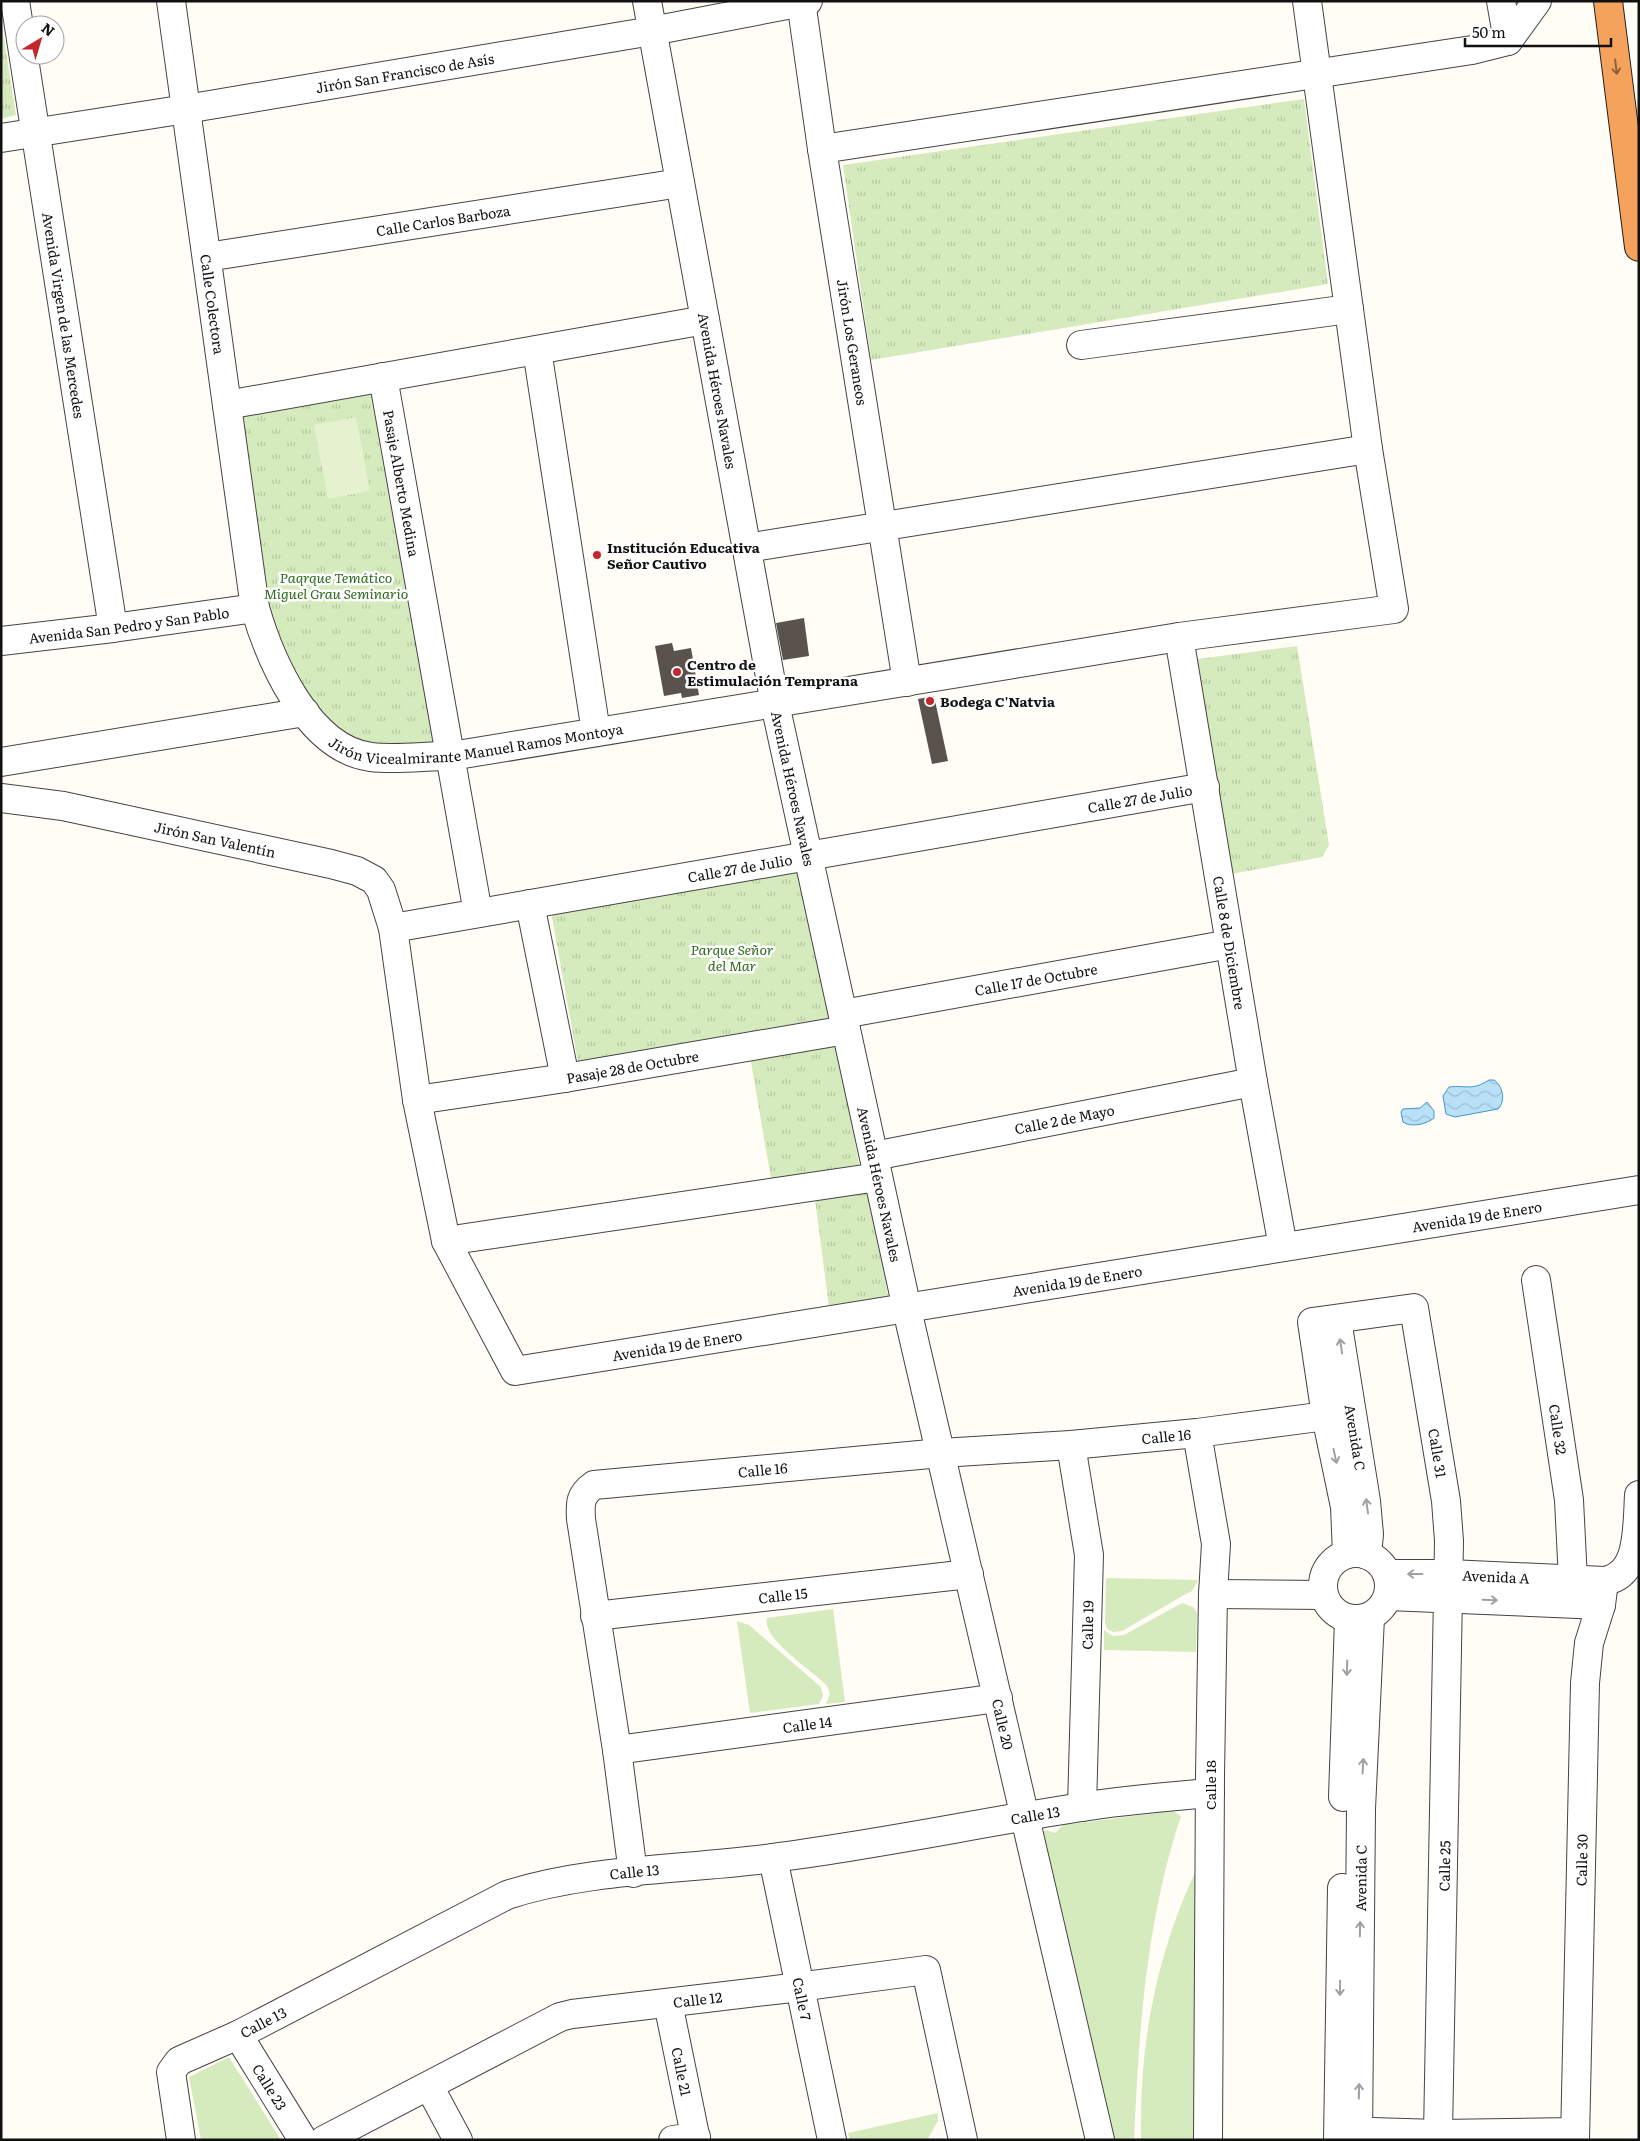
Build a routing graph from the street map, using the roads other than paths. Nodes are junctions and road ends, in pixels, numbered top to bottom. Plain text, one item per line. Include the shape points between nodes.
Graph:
1 (15, 1) edge
2 (171, 1) edge
3 (647, 1) edge
4 (1307, 1) edge
5 (1501, 1) edge
6 (1537, 1) edge
7 (1608, 1) edge
8 (803, 2) edge
9 (652, 31) junction
10 (1508, 41) junction
11 (1318, 73) junction
12 (186, 109) junction
13 (34, 132) junction
14 (1, 138) edge
15 (822, 149) junction
16 (680, 183) junction
17 (1639, 247) edge
18 (207, 257) junction
19 (1349, 309) junction
20 (705, 320) junction
21 (1081, 345) dead end
22 (537, 350) junction
23 (383, 378) junction
24 (227, 406) junction
25 (1368, 449) junction
26 (882, 526) junction
27 (746, 548) junction
28 (255, 608) junction
29 (114, 628) junction
30 (1179, 637) junction
31 (1, 641) edge
32 (907, 682) junction
33 (775, 704) junction
34 (305, 712) junction
35 (596, 732) junction
36 (451, 756) junction
37 (1, 762) edge
38 (1205, 787) junction
39 (1, 798) edge
40 (808, 856) junction
41 (530, 904) junction
42 (478, 913) junction
43 (393, 928) junction
44 (1230, 944) junction
45 (844, 1022) junction
46 (565, 1078) junction
47 (1253, 1082) junction
48 (417, 1100) junction
49 (876, 1166) junction
50 (1639, 1190) edge
51 (446, 1241) junction
52 (1283, 1247) junction
53 (1536, 1280) dead end
54 (909, 1317) junction
55 (1325, 1321) junction
56 (516, 1371) joint
57 (1326, 1416) junction
58 (1197, 1433) junction
59 (1071, 1445) junction
60 (941, 1453) junction
61 (1639, 1494) edge
62 (1357, 1554) junction
63 (969, 1574) junction
64 (1573, 1580) junction
65 (1214, 1585) junction
66 (1388, 1585) junction
67 (1323, 1587) junction
68 (1449, 1587) junction
69 (1602, 1593) junction
70 (595, 1616) junction
71 (1360, 1618) junction
72 (998, 1698) junction
73 (617, 1750) junction
74 (1210, 1792) junction
75 (1082, 1807) junction
76 (1026, 1817) junction
77 (773, 1858) junction
78 (633, 1873) junction
79 (799, 1987) junction
80 (668, 2003) junction
81 (238, 2035) junction
82 (429, 2086) junction
83 (1438, 2134) junction
84 (1348, 2135) edge
85 (1575, 2136) edge
86 (688, 2139) edge
87 (181, 2140) edge
88 (303, 2140) edge
89 (324, 2140) edge
90 (458, 2140) edge
91 (832, 2140) edge
92 (963, 2140) edge
93 (1100, 2140) edge
94 (1208, 2140) edge

1 - 13 street, Avenida Virgen de las Mercedes
2 - 12 street, Calle Colectora
3 - 9 street, Avenida Héroes Navales
4 - 11 street
5 - 10 street
6 - 10 street
7 -> 17 highway
8 - 9 street, Jirón San Francisco de Asís
8 - 15 street, Jirón Los Geraneos
9 - 12 street, Jirón San Francisco de Asís
9 - 16 street, Avenida Héroes Navales
10 - 11 street via 1472,50
11 - 15 street
11 - 19 street
12 - 13 street, Jirón San Francisco de Asís
12 - 18 street, Calle Colectora
13 - 14 street, Jirón San Francisco de Asís
13 - 29 street, Avenida Virgen de las Mercedes
15 - 26 street, Jirón Los Geraneos
16 - 18 street, Calle Carlos Barboza
16 - 20 street, Avenida Héroes Navales
18 - 24 street, Calle Colectora
19 - 21 street
19 - 25 street
20 - 22 street
20 - 27 street, Avenida Héroes Navales
22 - 23 street
22 - 35 street
23 - 24 street
23 - 36 street, Pasaje Alberto Medina
24 - 28 street, Calle Colectora
25 - 26 street
25 - 30 street, Jirón Vicealmirante Manuel Ramos Montoya via 1394,610
26 - 27 street
26 - 32 street, Jirón Los Geraneos
27 - 33 street, Avenida Héroes Navales
28 - 29 street, Avenida San Pedro y San Pablo
28 - 34 street, Jirón Vicealmirante Manuel Ramos Montoya via 276,668
29 - 31 street, Avenida San Pedro y San Pablo
30 - 32 street, Jirón Vicealmirante Manuel Ramos Montoya
30 - 38 street, Calle 8 de Diciembre
32 - 33 street, Jirón Vicealmirante Manuel Ramos Montoya
33 - 35 street, Jirón Vicealmirante Manuel Ramos Montoya
33 - 40 street, Avenida Héroes Navales
34 - 36 street, Jirón Vicealmirante Manuel Ramos Montoya via 322,732 356,754 371,757
34 - 37 street
35 - 36 street, Jirón Vicealmirante Manuel Ramos Montoya
36 - 42 street, Pasaje Alberto Medina
38 - 40 street, Calle 27 de Julio
38 - 44 street, Calle 8 de Diciembre
39 - 43 street, Jirón San Valentín via 63,806 357,871 374,880 381,890
40 - 41 street, Calle 27 de Julio
40 - 45 street, Avenida Héroes Navales
41 - 42 street, Calle 27 de Julio
41 - 46 street
42 - 43 street, Calle 27 de Julio
43 - 48 street, Jirón San Valentín
44 - 45 street, Calle 17 de Octubre
44 - 47 street, Calle 8 de Diciembre
45 - 46 street, Pasaje 28 de Octubre
45 - 49 street, Avenida Héroes Navales
46 - 48 street, Pasaje 28 de Octubre
47 - 49 street, Calle 2 de Mayo
47 - 52 street, Calle 8 de Diciembre
48 - 51 street, Jirón San Valentín
49 - 51 street, Calle 2 de Mayo
49 - 54 street, Avenida Héroes Navales
50 - 52 street, Avenida 19 de Enero
51 - 56 street, Jirón San Valentín
52 - 54 street, Avenida 19 de Enero
53 - 64 street, Calle 32 via 1569,1500
54 - 56 street, Avenida 19 de Enero
54 - 60 street, Calle 20
55 - 57 street, Avenida C
62 -> 55 street, Avenida C via 1369,1534 1366,1501
55 - 68 street, Calle 31 via 1414,1308 1446,1501
57 - 58 street, Calle 16
57 -> 62 street, Avenida C
58 - 59 street, Calle 16
58 - 65 street, Calle 18 via 1215,1535
59 - 60 street, Calle 16
59 - 75 street, Calle 19 via 1089,1555
60 - 63 street, Calle 20
60 - 70 street, Calle 16 via 594,1485 585,1491 580,1502
61 - 69 street via 1636,1557 1629,1570
62 - 66 street via 1376,1559
62 - 67 street via 1331,1563
63 - 70 street, Calle 15
63 - 72 street, Calle 20
64 - 68 street, Avenida A
64 - 69 street, Avenida A
65 - 67 street
65 - 74 street, Calle 18
66 - 68 street, Avenida A
66 - 71 street via 1384,1604
67 - 71 street via 1333,1610
68 -> 69 street, Avenida A
68 - 83 street, Calle 25
69 - 85 street, Calle 30 via 1590,1643 1585,1683
70 - 73 street, Calle 16
71 - 84 street, Avenida C via 1343,1808
72 - 73 street, Calle 14
72 - 76 street, Calle 20
73 - 78 street, Calle 16
74 - 75 street, Calle 13
74 - 94 street, Calle 18
75 - 76 street, Calle 13
76 - 77 street, Calle 13
76 - 93 street, Calle 20
77 - 78 street, Calle 13
77 - 79 street, Calle 7
78 - 81 street, Calle 13 via 556,1882 506,1895
79 - 80 street, Calle 12
79 - 91 street, Calle 7
79 - 92 street, Calle 12 via 926,1970
80 - 82 street, Calle 12 via 560,2017
80 - 86 street, Calle 21
81 - 87 street, Calle 13 via 179,2060 174,2066 171,2072
81 - 88 street, Calle 23
82 - 89 street, Calle 12
82 - 90 street
83 - 84 street
83 - 85 street

